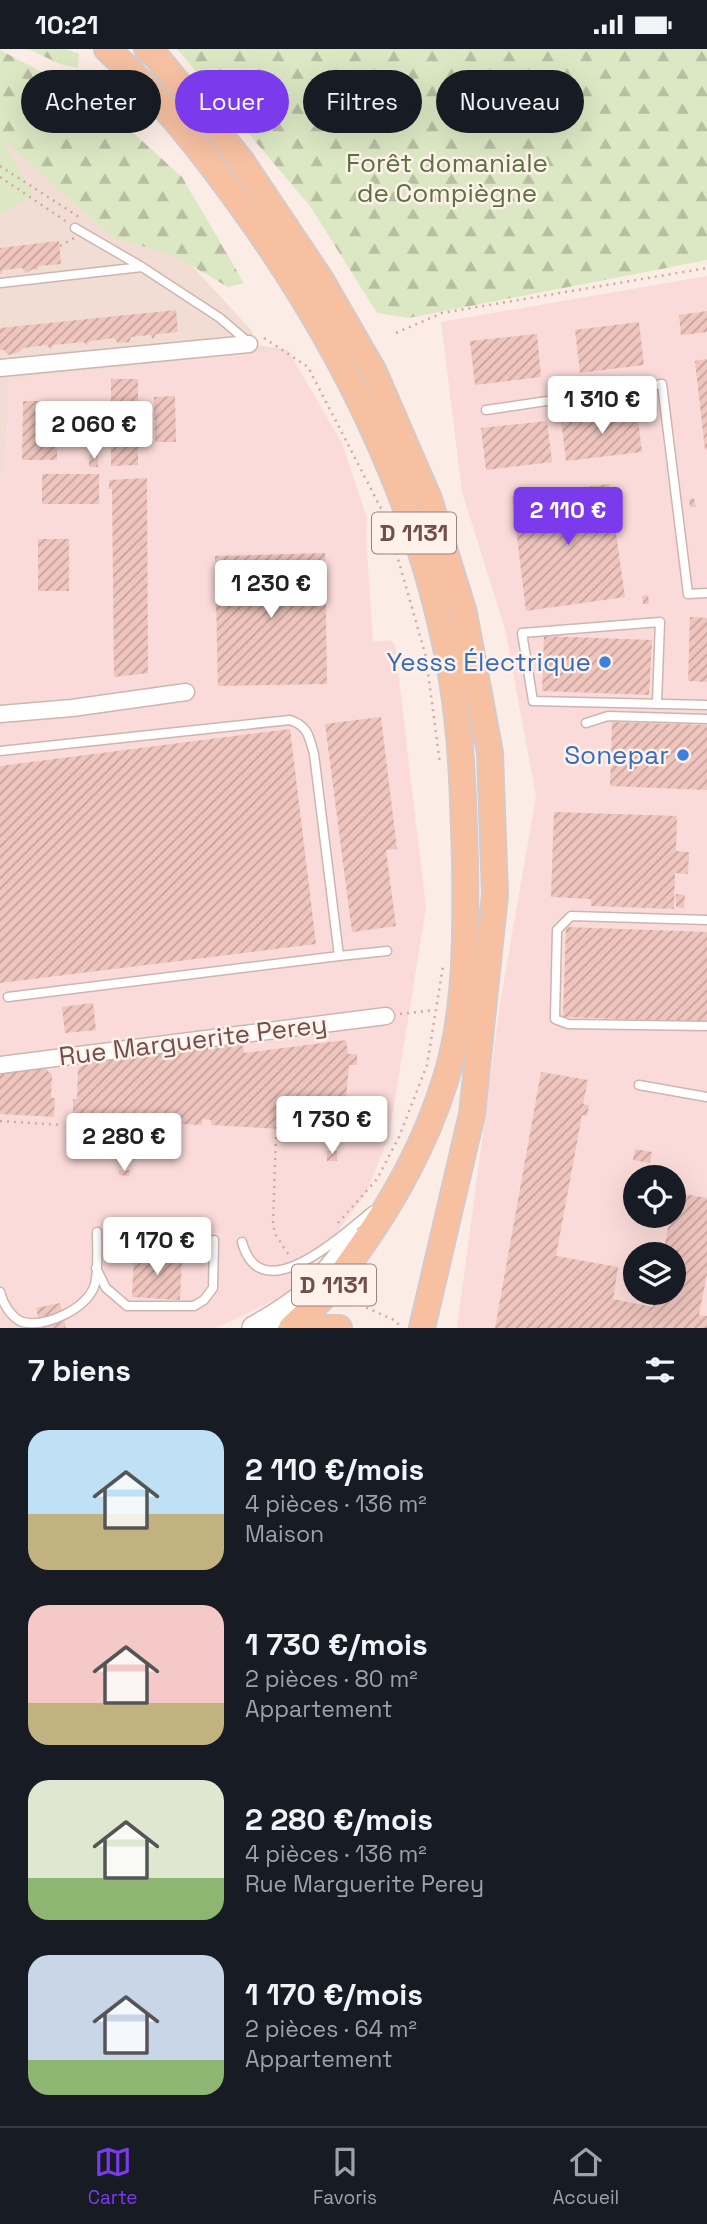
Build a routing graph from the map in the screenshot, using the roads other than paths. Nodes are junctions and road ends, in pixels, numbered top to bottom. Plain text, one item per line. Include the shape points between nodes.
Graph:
1 (107, 49) edge
2 (146, 49) edge
3 (75, 227) road end
4 (142, 267) junction
5 (0, 283) edge
6 (254, 339) joint
7 (0, 368) edge
8 (486, 410) dead end
9 (707, 593) edge
10 (187, 692) dead end
11 (657, 702) junction
12 (707, 705) edge
13 (0, 714) edge
14 (707, 719) edge
15 (586, 723) dead end
16 (0, 751) edge
17 (707, 920) edge
18 (387, 951) dead end
19 (338, 956) junction
20 (8, 997) dead end
21 (386, 1016) road end
22 (707, 1026) edge
23 (454, 1042) junction
24 (0, 1065) edge
25 (639, 1085) dead end
26 (707, 1097) edge
27 (372, 1212) junction
28 (97, 1232) dead end
29 (214, 1240) dead end
30 (242, 1242) dead end
31 (96, 1268) junction
32 (0, 1292) edge
33 (429, 1300) junction
34 (254, 1328) edge
35 (291, 1328) edge
36 (307, 1328) edge
37 (339, 1328) edge
38 (422, 1328) edge
39 (430, 1328) edge

1 - 23 main road, D 1131 via 163,103 264,236 325,334 365,410 397,486 435,601 462,749 466,905
2 - 33 main road, D 1131 via 240,159 321,280 374,372 429,499 464,613 490,753 495,895 472,1114
3 - 4 lane
4 - 5 lane
4 - 6 lane
6 - 7 street
8 - 9 lane via 662,384 688,594
10 - 13 street
11 - 11 lane via 660,622 522,633 533,701
11 - 12 lane
14 - 15 lane via 608,716
16 - 19 lane via 290,720 302,724 314,754
17 - 22 lane via 571,916 557,930 555,1019 568,1024
18 - 19 lane
19 - 20 lane
21 - 24 street, Rue Marguerite Perey
23 - 27 main road via 403,1159
23 - 35 main road, D 1131 via 427,1132 401,1185 329,1291
25 - 26 lane
27 - 30 lane via 336,1240 278,1272 260,1270 250,1261
27 - 34 main road via 316,1286
28 - 31 lane
29 - 31 lane via 213,1288 194,1306 127,1306 106,1288
31 - 32 lane via 95,1286 81,1306 64,1318 40,1325 24,1324 13,1316
33 - 38 main road, D 1131
33 - 39 main road
36 - 37 main road

